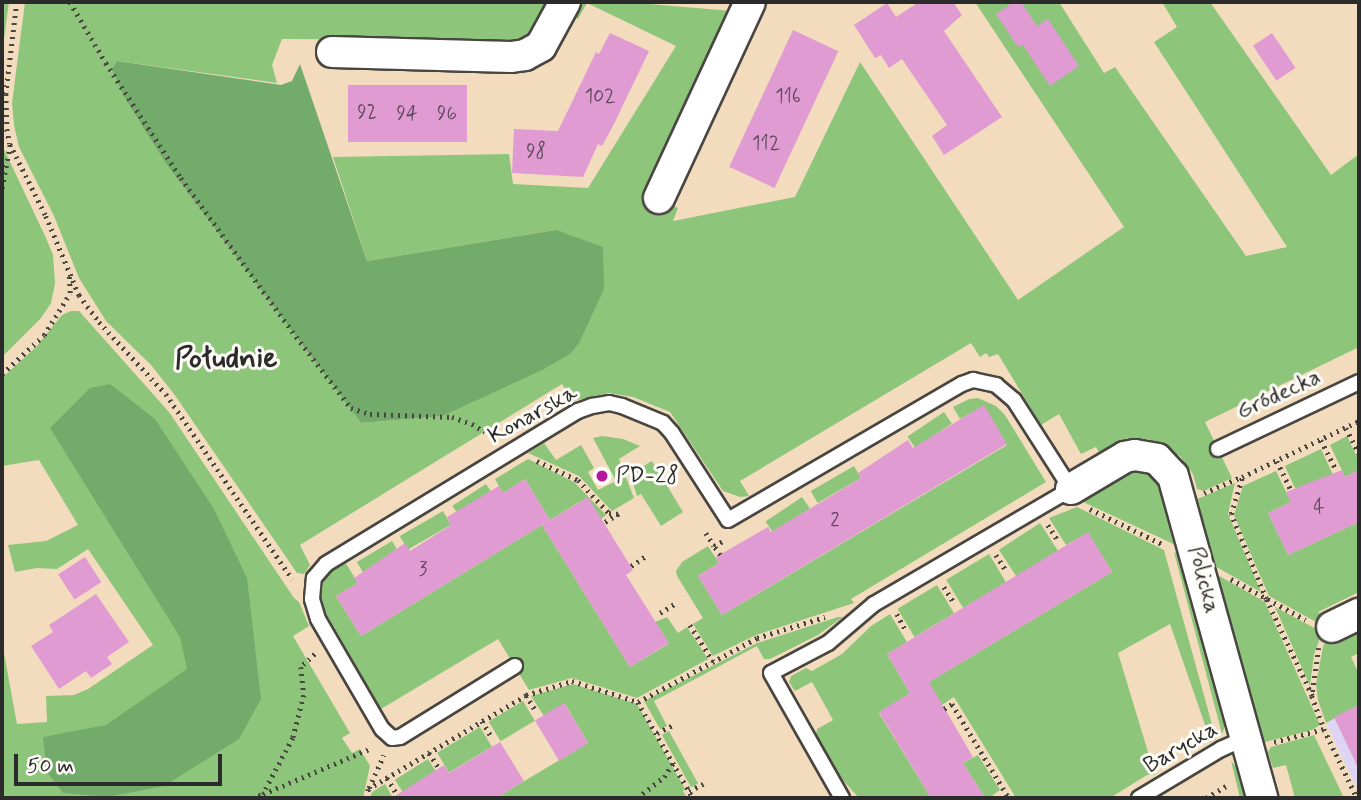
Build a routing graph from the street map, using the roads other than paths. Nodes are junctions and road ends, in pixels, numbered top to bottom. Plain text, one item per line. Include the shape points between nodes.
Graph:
1 (565, 2) edge
2 (750, 2) edge
3 (332, 52) dead end
4 (659, 198) dead end
5 (1359, 382) edge
6 (1218, 449) dead end
7 (1064, 492) junction
8 (1359, 614) edge
9 (1322, 631) road end
10 (514, 666) dead end
11 (1246, 738) junction
12 (1249, 784) edge
13 (842, 798) edge
14 (1139, 798) edge

1 - 3 street via 541,46 525,55
2 - 4 street
5 - 6 lane, Gródecka
7 - 10 lane, Konarska via 1014,400 996,385 973,380 728,520 663,424 635,409 601,404 578,411 326,564 314,578 314,610 391,738 400,737
7 - 11 street, Policka via 1125,457 1146,456 1166,467 1178,488
7 - 13 lane via 874,604 828,643 771,673
8 - 9 street
11 - 12 street, Policka
11 - 14 lane, Barycka

